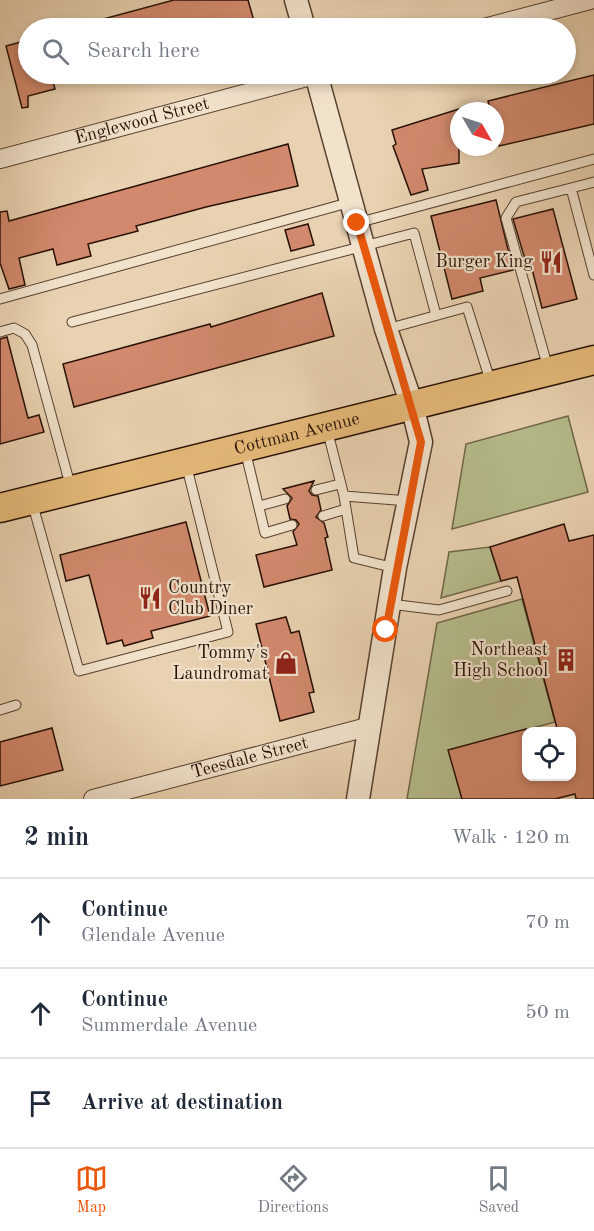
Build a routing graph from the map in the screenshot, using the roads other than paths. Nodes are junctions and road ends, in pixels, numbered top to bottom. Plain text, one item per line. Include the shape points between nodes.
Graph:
1 (296, 0) edge
2 (590, 0) edge
3 (301, 18) edge
4 (522, 18) edge
5 (280, 84) edge
6 (320, 84) edge
7 (0, 159) edge
8 (594, 159) edge
9 (594, 182) edge
10 (572, 188) junction
11 (357, 223) junction
12 (594, 275) edge
13 (0, 299) edge
14 (436, 315) junction
15 (72, 322) dead end
16 (386, 329) junction
17 (0, 332) edge
18 (594, 360) edge
19 (549, 371) junction
20 (492, 386) junction
21 (412, 405) junction
22 (326, 427) junction
23 (245, 447) junction
24 (185, 462) junction
25 (340, 484) junction
26 (72, 490) junction
27 (316, 490) dead end
28 (344, 496) junction
29 (285, 499) dead end
30 (31, 500) junction
31 (409, 501) junction
32 (259, 506) junction
33 (0, 508) edge
34 (346, 509) junction
35 (323, 516) dead end
36 (292, 525) dead end
37 (395, 568) junction
38 (507, 591) dead end
39 (390, 604) junction
40 (16, 705) dead end
41 (0, 710) edge
42 (371, 726) junction
43 (93, 799) edge
44 (358, 799) edge

1 - 3 street
2 - 4 street
5 - 7 street, Englewood Street
6 - 11 street
8 - 11 lane
9 - 10 lane
10 - 12 lane
10 - 19 lane via 516,202 506,218
11 - 13 lane
11 - 14 lane via 414,233
11 - 15 lane
11 - 16 street
14 - 16 lane
14 - 20 lane via 467,307
16 - 21 street
17 - 26 lane via 14,328 25,334 32,345
18 - 19 main road, Cottman Avenue
19 - 20 main road, Cottman Avenue
20 - 21 main road, Cottman Avenue
21 - 22 main road, Cottman Avenue
21 - 31 street via 421,442
22 - 23 main road, Cottman Avenue
22 - 25 lane
23 - 24 main road, Cottman Avenue
23 - 32 lane
24 - 26 main road, Cottman Avenue
24 - 30 lane via 228,632 79,671
25 - 27 lane
25 - 28 lane
26 - 30 main road, Cottman Avenue
28 - 31 lane
28 - 34 lane
29 - 32 lane
30 - 33 main road, Cottman Avenue
31 - 37 street
32 - 36 lane via 265,532
34 - 35 lane
34 - 37 lane via 354,558
37 - 39 street
38 - 39 lane via 439,610
39 - 42 street
40 - 41 lane
42 - 43 street, Teesdale Street
42 - 44 street

